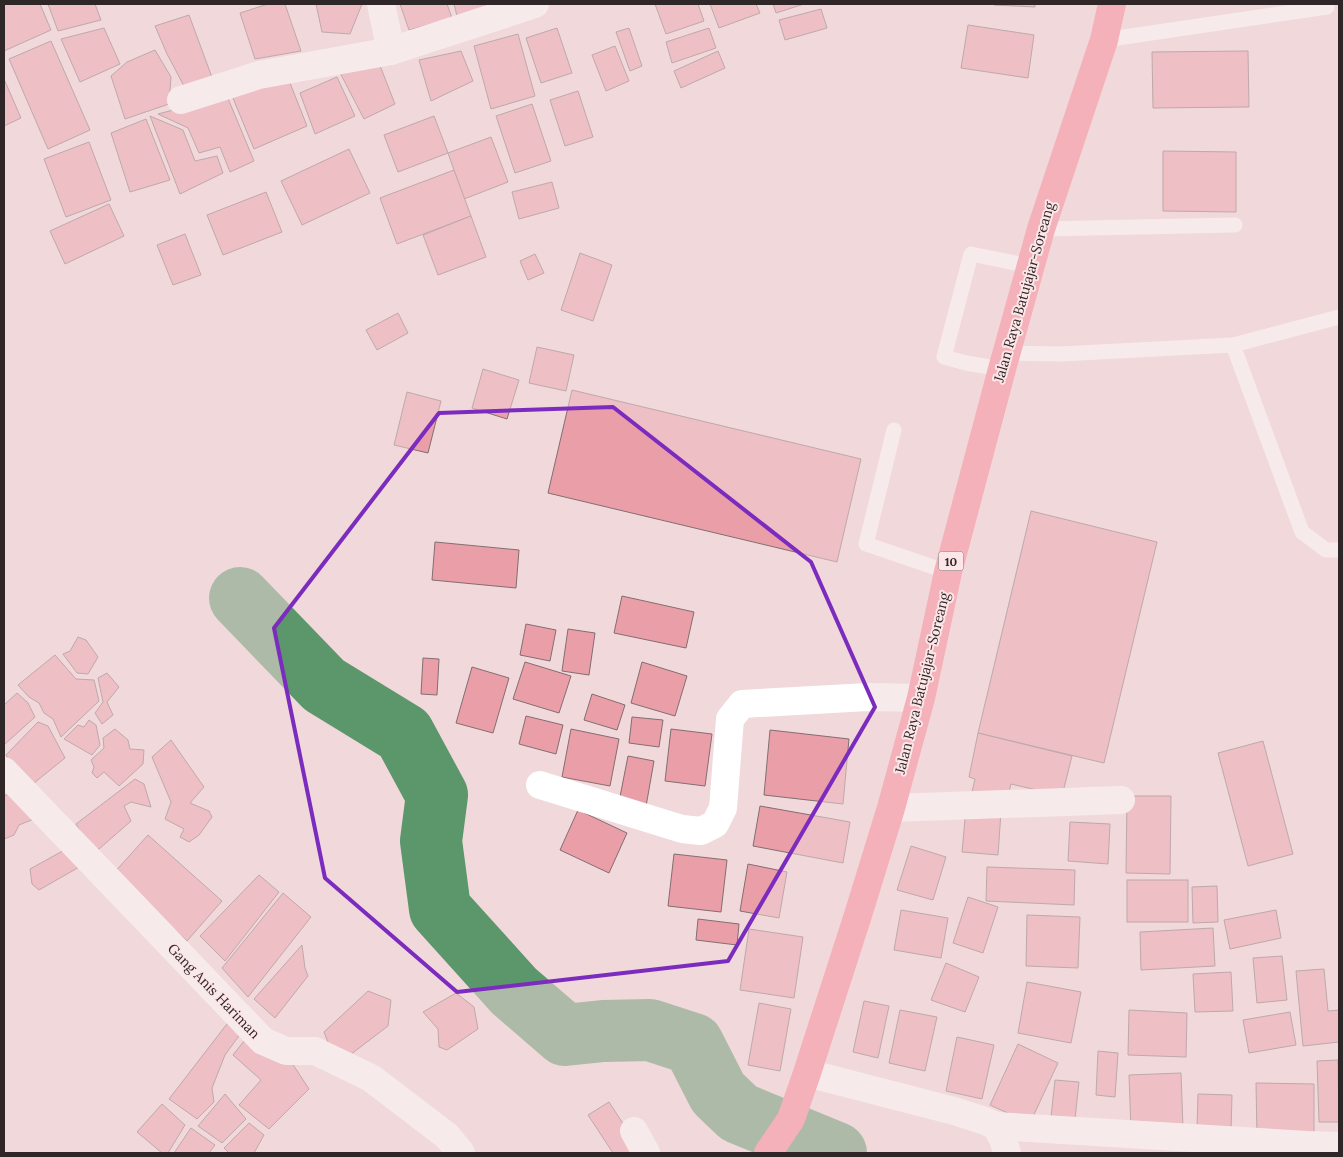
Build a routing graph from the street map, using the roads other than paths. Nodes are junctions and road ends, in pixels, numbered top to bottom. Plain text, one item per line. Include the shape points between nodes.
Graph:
1 (381, 4) edge
2 (535, 4) edge
3 (1112, 4) edge
4 (1326, 7) dead end
5 (1104, 40) junction
6 (391, 51) junction
7 (182, 100) dead end
8 (1235, 224) dead end
9 (1041, 229) junction
10 (1030, 266) junction
11 (1339, 318) edge
12 (1233, 344) junction
13 (1004, 361) junction
14 (894, 430) dead end
15 (1339, 550) edge
16 (948, 572) junction
17 (921, 698) junction
18 (4, 771) edge
19 (540, 785) dead end
20 (1120, 800) dead end
21 (891, 808) junction
22 (807, 1073) junction
23 (996, 1126) junction
24 (1339, 1146) edge
25 (461, 1153) edge
26 (768, 1153) edge
27 (1008, 1153) edge

1 - 6 street
2 - 6 street
3 - 5 highway, Jalan Raya Batujajar-Soreang / 10
4 - 5 lane
5 - 9 highway, Jalan Raya Batujajar-Soreang / 10
6 - 7 street via 259,75
8 - 9 lane
9 - 10 highway, Jalan Raya Batujajar-Soreang / 10
10 - 13 highway, Jalan Raya Batujajar-Soreang / 10
10 - 13 lane via 971,254 944,357 966,363
11 - 12 lane
12 - 13 lane via 1061,354
12 - 15 lane via 1302,532 1326,550
13 - 16 highway, Jalan Raya Batujajar-Soreang / 10
14 - 16 lane via 866,544
16 - 17 highway, Jalan Raya Batujajar-Soreang / 10
17 - 19 street via 868,697 742,704 730,719 723,808 715,824 700,831 682,830
17 - 21 highway, Jalan Raya Batujajar-Soreang / 10
18 - 25 street, Gang Anis Hariman via 263,1042 286,1051 315,1050 371,1078 447,1136
20 - 21 street
21 - 22 highway, Jalan Raya Batujajar-Soreang / 10
22 - 23 street via 963,1113
22 - 26 highway, Jalan Raya Batujajar-Soreang / 10 via 791,1119
23 - 24 street
23 - 27 street

